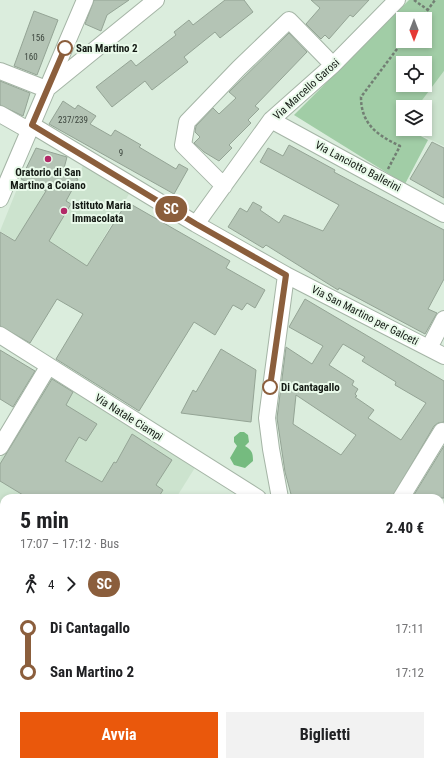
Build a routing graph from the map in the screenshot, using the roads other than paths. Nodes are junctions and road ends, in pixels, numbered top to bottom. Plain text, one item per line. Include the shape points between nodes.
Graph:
1 (85, 0) edge
2 (156, 0) edge
3 (397, 0) edge
4 (71, 34) junction
5 (97, 49) junction
6 (333, 65) junction
7 (0, 71) edge
8 (46, 89) junction
9 (0, 114) edge
10 (271, 120) junction
11 (31, 128) junction
12 (224, 186) junction
13 (0, 199) edge
14 (444, 214) edge
15 (196, 224) junction
16 (286, 275) junction
17 (444, 319) edge
18 (0, 335) edge
19 (429, 348) junction
20 (444, 356) edge
21 (48, 367) junction
22 (442, 431) dead end
23 (0, 447) edge
24 (252, 494) edge
25 (279, 494) edge
26 (403, 494) edge

1 - 4 street
2 - 5 street
3 - 6 street, Via Marcello Garosi
4 - 5 street via 80,44
4 - 8 street
5 - 8 street
6 - 10 street, Via Marcello Garosi
6 - 12 street via 289,20 187,122 183,145
7 - 8 street
8 - 11 street
9 - 11 street, Via San Martino per Galceti
10 - 12 street, Via Marcello Garosi
10 - 14 street, Via Lanciotto Ballerini
11 - 13 street
11 - 15 street, Via San Martino per Galceti
12 - 15 street, Via Marcello Garosi
15 - 16 street, Via San Martino per Galceti
16 - 19 street, Via San Martino per Galceti
16 - 25 street via 267,418
17 - 19 street
18 - 21 street, Via Natale Ciampi
19 - 20 street, Via San Martino per Galceti
21 - 23 street
21 - 24 street, Via Natale Ciampi
22 - 26 street

